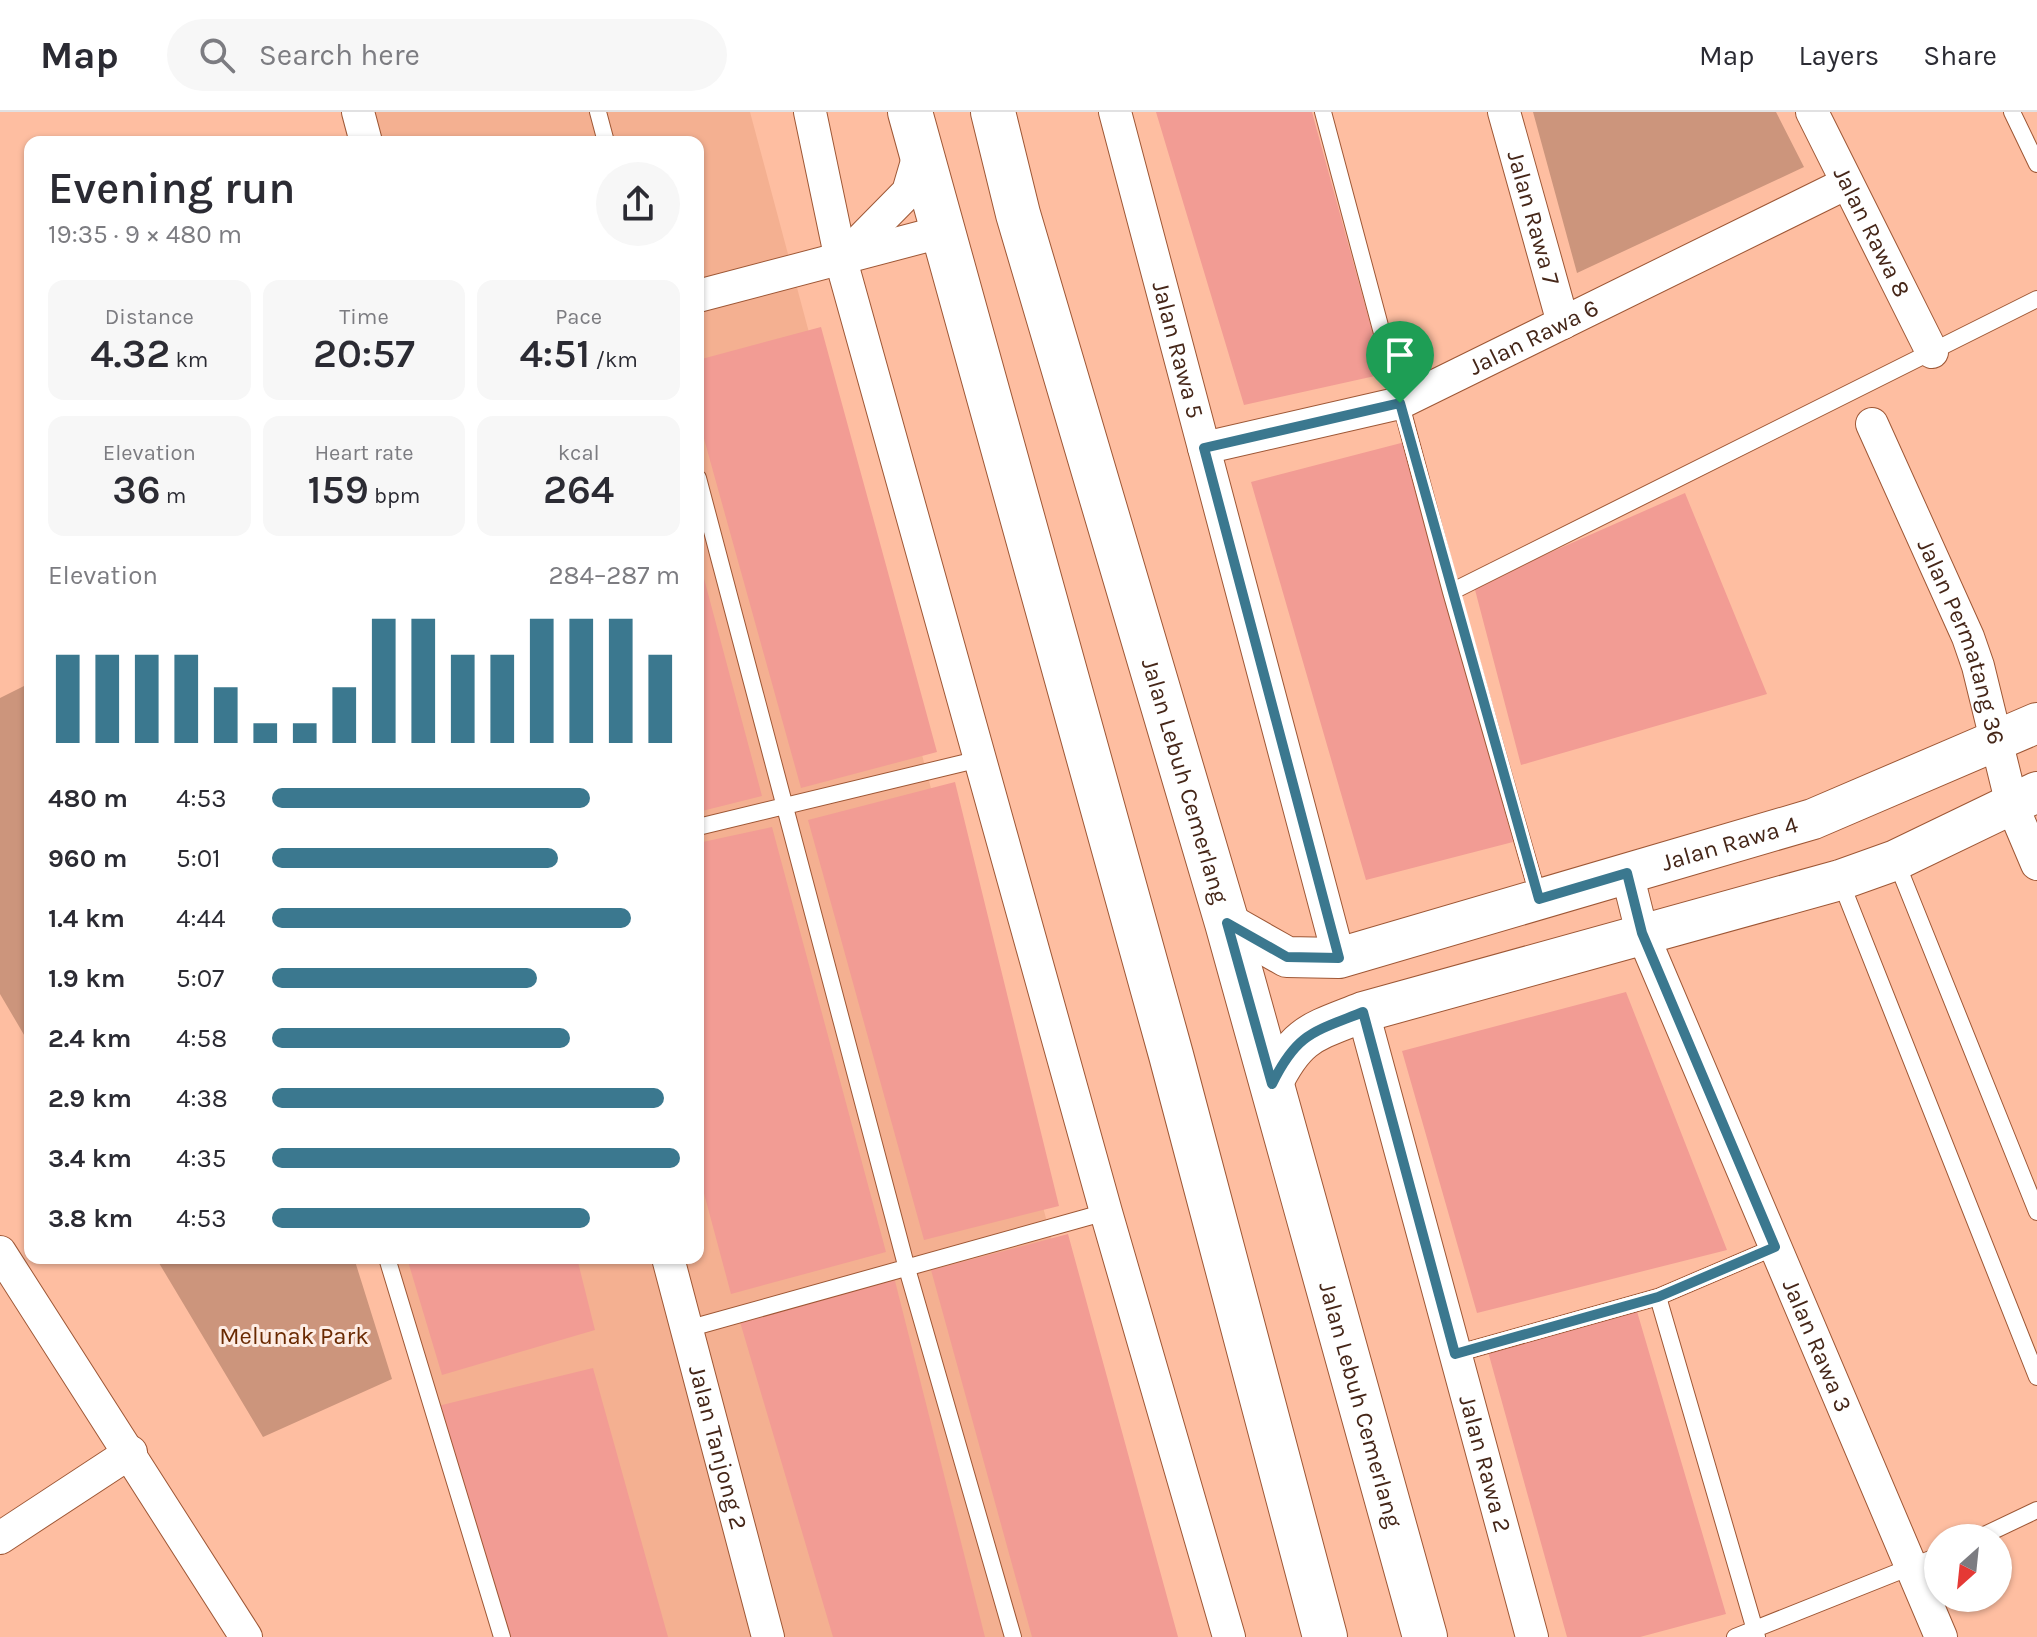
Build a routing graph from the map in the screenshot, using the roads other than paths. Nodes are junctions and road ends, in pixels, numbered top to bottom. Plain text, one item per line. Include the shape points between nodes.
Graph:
1 (358, 112) edge
2 (598, 112) edge
3 (810, 112) edge
4 (993, 112) edge
5 (1115, 112) edge
6 (1323, 112) edge
7 (1504, 112) edge
8 (1812, 112) edge
9 (2012, 112) edge
10 (915, 132) edge
11 (364, 136) edge
12 (604, 136) edge
13 (2037, 164) edge
14 (1847, 183) junction
15 (941, 232) junction
16 (841, 260) junction
17 (704, 294) edge
18 (2037, 299) edge
19 (1563, 323) junction
20 (1932, 352) junction
21 (1400, 403) junction
22 (1872, 424) dead end
23 (1204, 448) junction
24 (704, 501) edge
25 (1451, 592) junction
26 (2037, 723) edge
27 (1997, 743) junction
28 (980, 759) junction
29 (2024, 799) edge
30 (784, 804) junction
31 (704, 825) edge
32 (1896, 860) junction
33 (2037, 864) edge
34 (1627, 873) junction
35 (1840, 880) junction
36 (1539, 899) junction
37 (1227, 923) junction
38 (1642, 933) junction
39 (1339, 958) junction
40 (1363, 1012) junction
41 (1272, 1084) junction
42 (1106, 1212) junction
43 (2037, 1212) edge
44 (1775, 1247) junction
45 (0, 1252) edge
46 (389, 1264) edge
47 (670, 1264) edge
48 (906, 1265) junction
49 (1658, 1297) junction
50 (687, 1329) junction
51 (1455, 1354) junction
52 (2037, 1377) edge
53 (131, 1452) junction
54 (2037, 1510) edge
55 (2008, 1524) edge
56 (0, 1538) edge
57 (1924, 1561) edge
58 (1924, 1563) edge
59 (1936, 1612) edge
60 (1756, 1634) edge
61 (246, 1637) edge
62 (502, 1637) edge
63 (768, 1637) edge
64 (1013, 1637) edge
65 (1229, 1637) edge
66 (1325, 1637) edge
67 (1425, 1637) edge
68 (1532, 1637) edge
69 (1735, 1637) edge
70 (1941, 1637) edge

1 - 11 street
2 - 12 lane
3 - 16 street
4 - 37 main road, Jalan Lebuh Cemerlang
5 - 23 street, Jalan Rawa 5
6 - 21 lane
7 - 19 street, Jalan Rawa 7
8 - 14 street, Jalan Rawa 8
9 - 13 lane
10 - 15 main road
10 - 16 street via 908,192
14 - 19 street, Jalan Rawa 6
14 - 20 street, Jalan Rawa 8
15 - 16 street
15 - 66 main road via 1176,1071
16 - 17 street
16 - 28 street
18 - 20 lane
19 - 21 street, Jalan Rawa 6
20 - 25 lane
21 - 23 street, Jalan Rawa 6
21 - 25 lane
22 - 27 street, Jalan Permatang 36 via 1968,637
23 - 39 street, Jalan Rawa 5
24 - 30 lane
25 - 36 lane
26 - 27 street, Jalan Rawa 4
27 - 29 street, Jalan Permatang 36
27 - 34 street, Jalan Rawa 4 via 1813,819
28 - 30 lane
28 - 42 street
29 - 32 street
29 - 33 street, Jalan Permatang 36
30 - 31 lane
30 - 48 lane
32 - 35 street
32 - 43 lane
34 - 36 street, Jalan Rawa 4
34 - 38 street, Jalan Rawa 3
35 - 38 street
35 - 52 lane
36 - 39 street, Jalan Rawa 4
37 - 39 street, Jalan Rawa 4 via 1287,957
37 - 41 main road, Jalan Lebuh Cemerlang
38 - 40 street
38 - 44 street, Jalan Rawa 3
40 - 41 street via 1310,1033 1287,1052
40 - 51 street, Jalan Rawa 2
41 - 67 main road, Jalan Lebuh Cemerlang
42 - 48 lane
42 - 65 street
44 - 49 lane
44 - 57 street, Jalan Rawa 3
45 - 53 street
46 - 62 lane
47 - 50 street, Jalan Tanjong 2
48 - 50 lane
48 - 64 lane
49 - 51 lane
49 - 60 lane
50 - 63 street, Jalan Tanjong 2
51 - 68 street, Jalan Rawa 2
53 - 56 street
53 - 61 street
54 - 55 lane
58 - 60 lane
59 - 70 street, Jalan Rawa 3
60 - 69 lane

